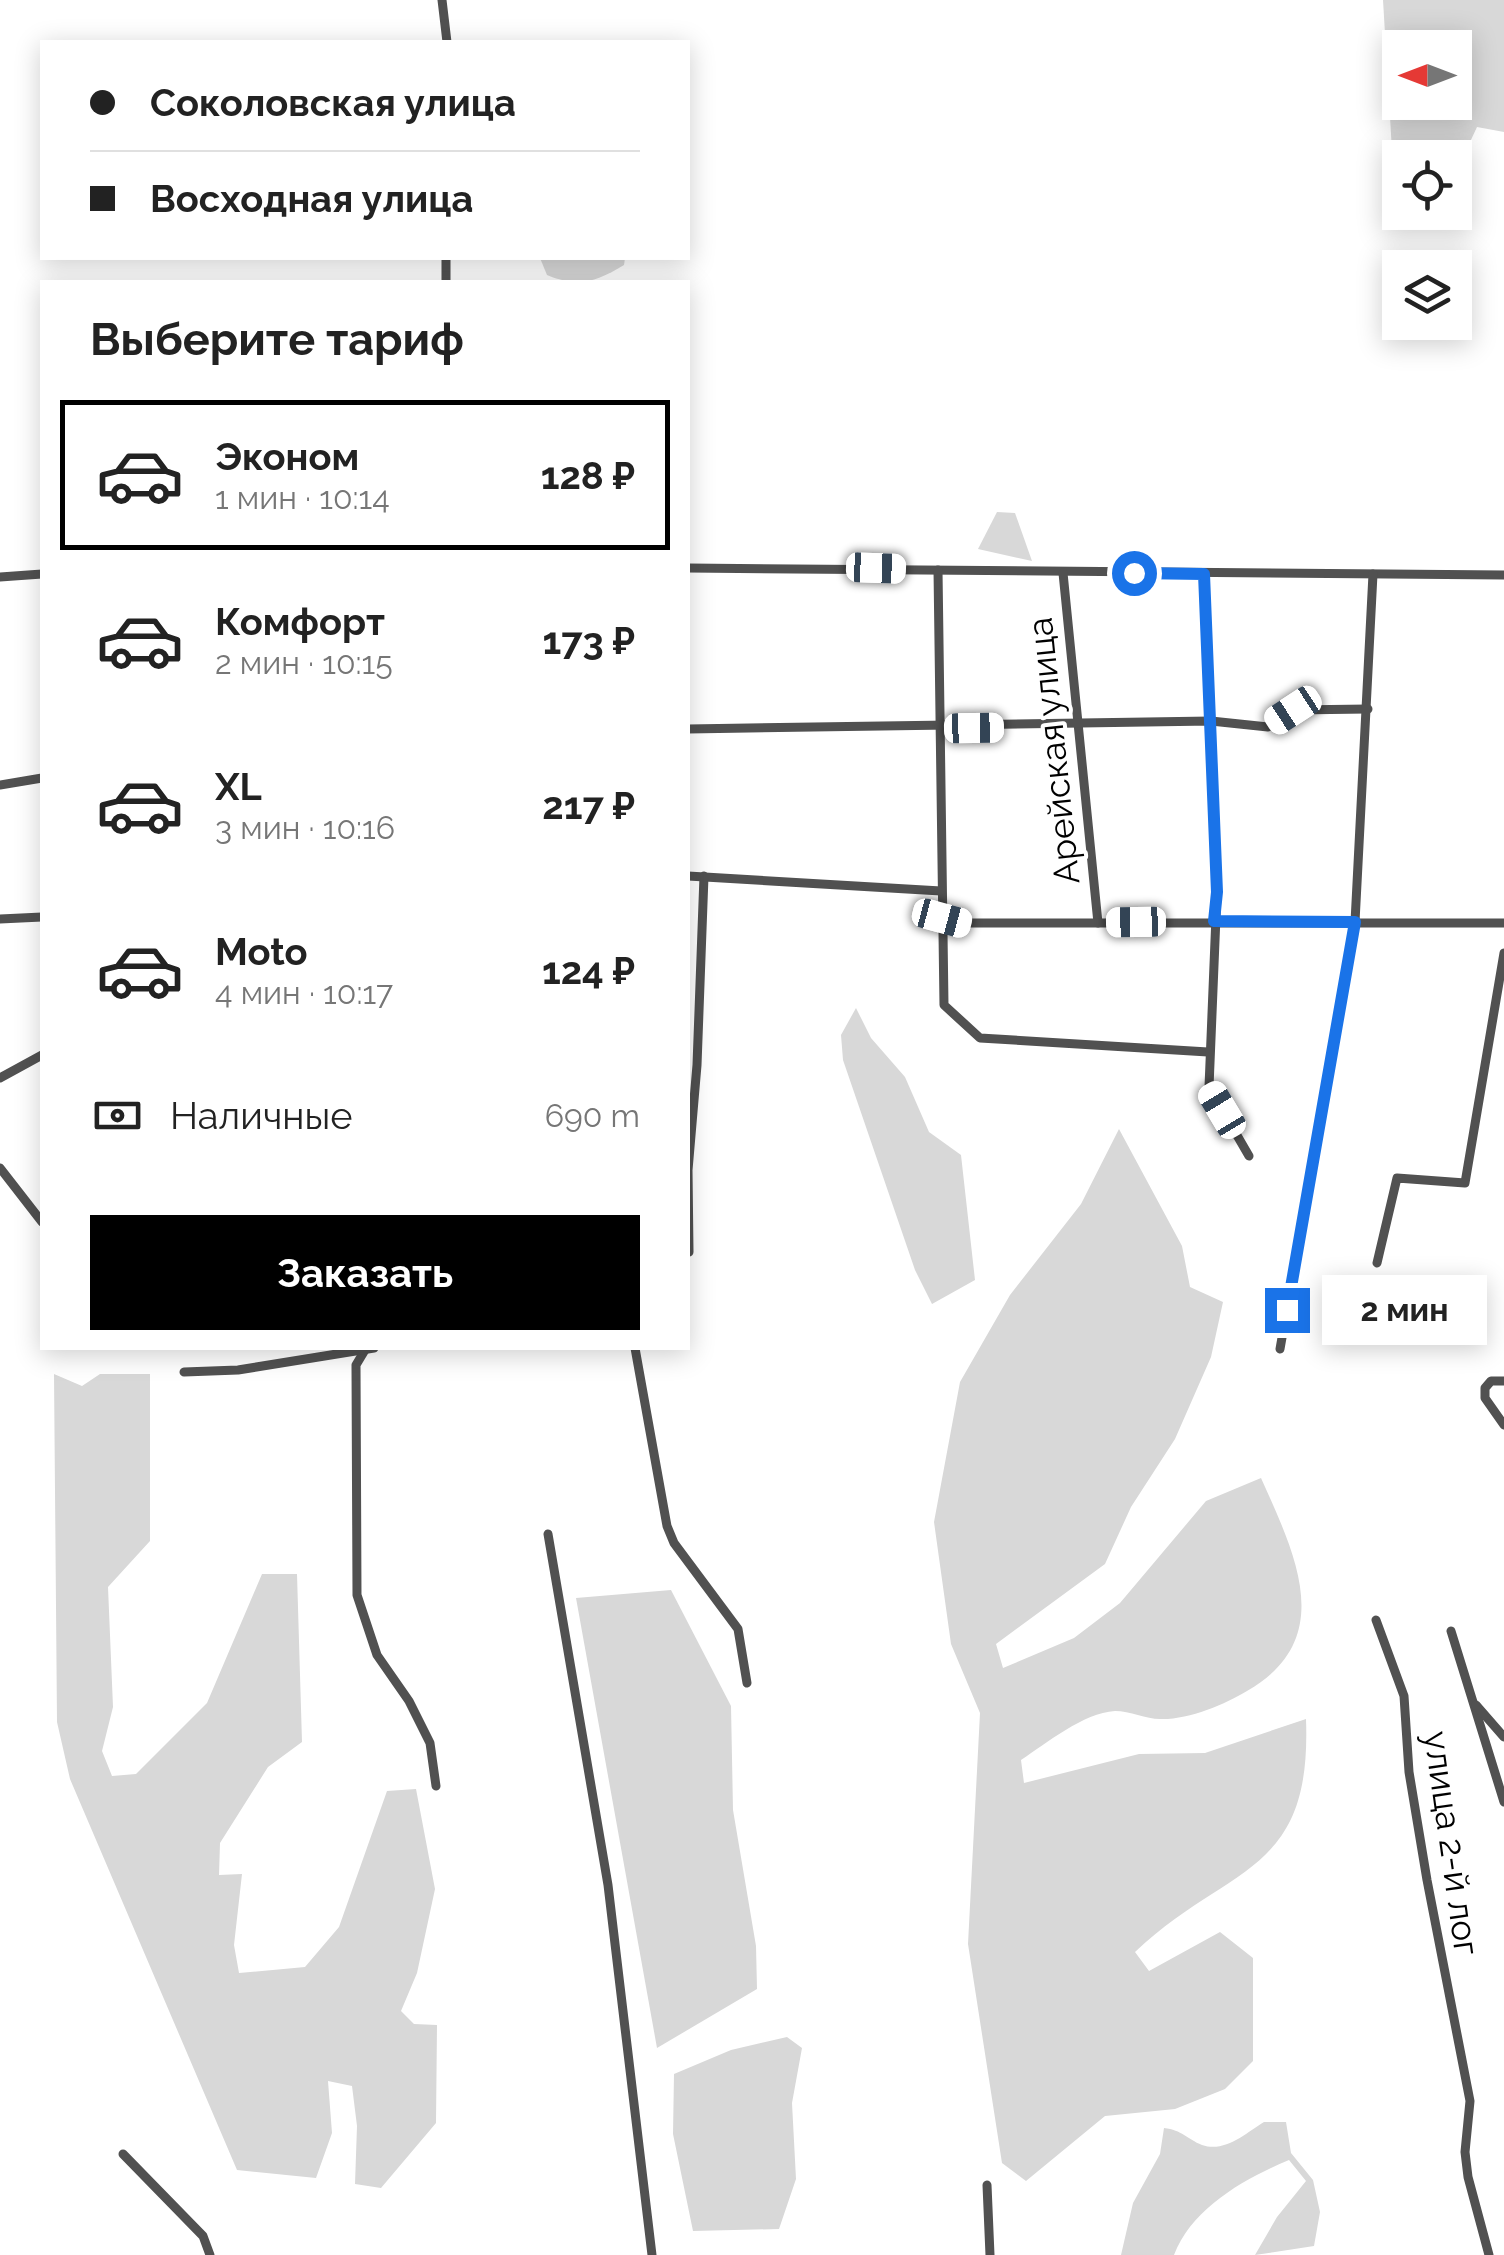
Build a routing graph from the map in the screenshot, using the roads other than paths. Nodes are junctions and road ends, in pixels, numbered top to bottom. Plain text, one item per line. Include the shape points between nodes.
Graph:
1 (442, 0) edge
2 (446, 40) edge
3 (690, 568) edge
4 (938, 570) junction
5 (1063, 573) junction
6 (40, 574) edge
7 (1204, 574) junction
8 (1374, 574) junction
9 (1504, 575) edge
10 (0, 577) edge
11 (1368, 709) junction
12 (1211, 721) junction
13 (1079, 726) junction
14 (940, 728) junction
15 (690, 729) edge
16 (40, 778) edge
17 (0, 785) edge
18 (690, 876) edge
19 (704, 876) junction
20 (941, 891) junction
21 (40, 917) edge
22 (942, 918) junction
23 (0, 919) edge
24 (1214, 921) junction
25 (1355, 922) junction
26 (1098, 923) junction
27 (1504, 923) edge
28 (1504, 952) edge
29 (692, 1029) edge
30 (1208, 1052) junction
31 (40, 1055) edge
32 (0, 1078) edge
33 (690, 1147) edge
34 (1250, 1156) dead end
35 (0, 1168) edge
36 (39, 1210) edge
37 (1377, 1263) dead end
38 (1280, 1349) dead end
39 (364, 1350) edge
40 (369, 1350) edge
41 (635, 1350) edge
42 (184, 1372) dead end
43 (1504, 1381) edge
44 (1504, 1425) edge
45 (548, 1534) dead end
46 (1376, 1620) dead end
47 (1451, 1631) dead end
48 (747, 1684) dead end
49 (1470, 1698) junction
50 (1504, 1737) edge
51 (436, 1786) dead end
52 (1504, 1802) edge
53 (123, 2154) dead end
54 (987, 2185) dead end
55 (210, 2255) edge
56 (652, 2255) edge
57 (990, 2255) edge
58 (1489, 2255) edge

1 - 2 street
3 - 4 street
4 - 5 street
4 - 14 street
5 - 7 street
5 - 13 street, Арейская улица
6 - 10 street
7 - 8 street
7 - 12 street
8 - 9 street
8 - 11 street
11 - 12 street via 1293,710 1268,727
11 - 25 street
12 - 13 street
12 - 24 street
13 - 14 street
13 - 26 street, Арейская улица
14 - 15 street
14 - 20 street
16 - 17 street
18 - 19 street
19 - 20 street
19 - 29 street
20 - 22 street
21 - 23 street
22 - 26 street
22 - 30 street via 944,1004 980,1038
24 - 25 street
24 - 26 street
24 - 30 street
25 - 27 street
25 - 38 street
28 - 37 street via 1465,1182 1397,1178
29 - 33 street via 697,1065
30 - 34 street via 1209,1087
31 - 32 street
35 - 36 street
39 - 42 street
40 - 51 street via 356,1364 357,1595 377,1655 430,1742
41 - 48 street via 667,1526 738,1628
43 - 44 street via 1491,1381 1484,1398
45 - 56 street via 608,1885
46 - 58 street, улица 2-й лог via 1404,1696 1439,1955 1470,2101 1468,2177
47 - 49 street
49 - 50 street
49 - 52 street
53 - 55 street via 203,2236
54 - 57 street

